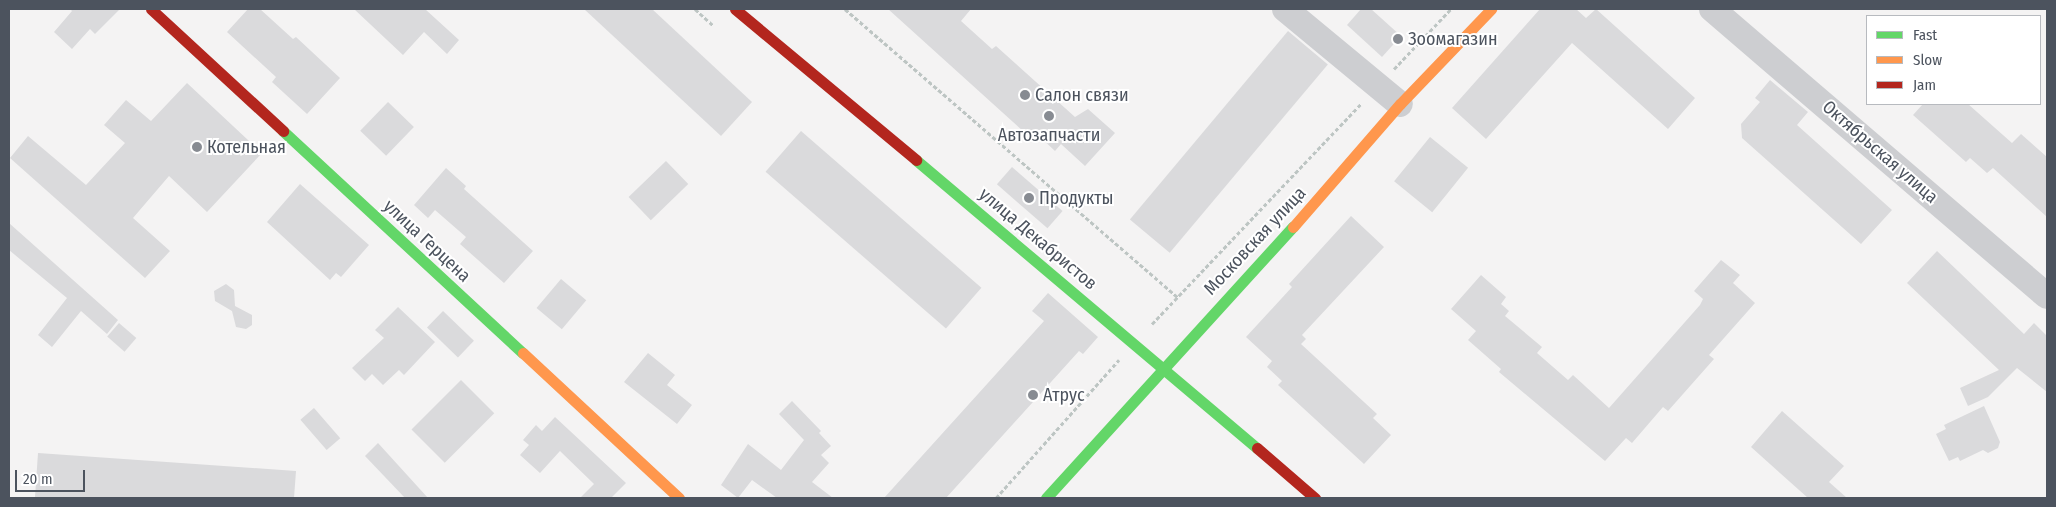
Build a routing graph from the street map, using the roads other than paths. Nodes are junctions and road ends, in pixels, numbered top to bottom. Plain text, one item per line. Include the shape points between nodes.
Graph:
1 (151, 9) edge
2 (735, 9) edge
3 (1285, 9) edge
4 (1491, 9) edge
5 (1712, 9) edge
6 (1400, 104) junction
7 (2047, 296) edge
8 (1163, 367) junction
9 (679, 498) edge
10 (1046, 498) edge
11 (1315, 498) edge

1 - 9 street, улица Герцена
2 - 8 street, улица Декабристов
3 - 6 street
4 - 6 street, Московская улица
5 - 7 street, Октябрьская улица
6 - 8 street, Московская улица via 1347,168
8 - 10 street, Московская улица
8 - 11 street, улица Декабристов

